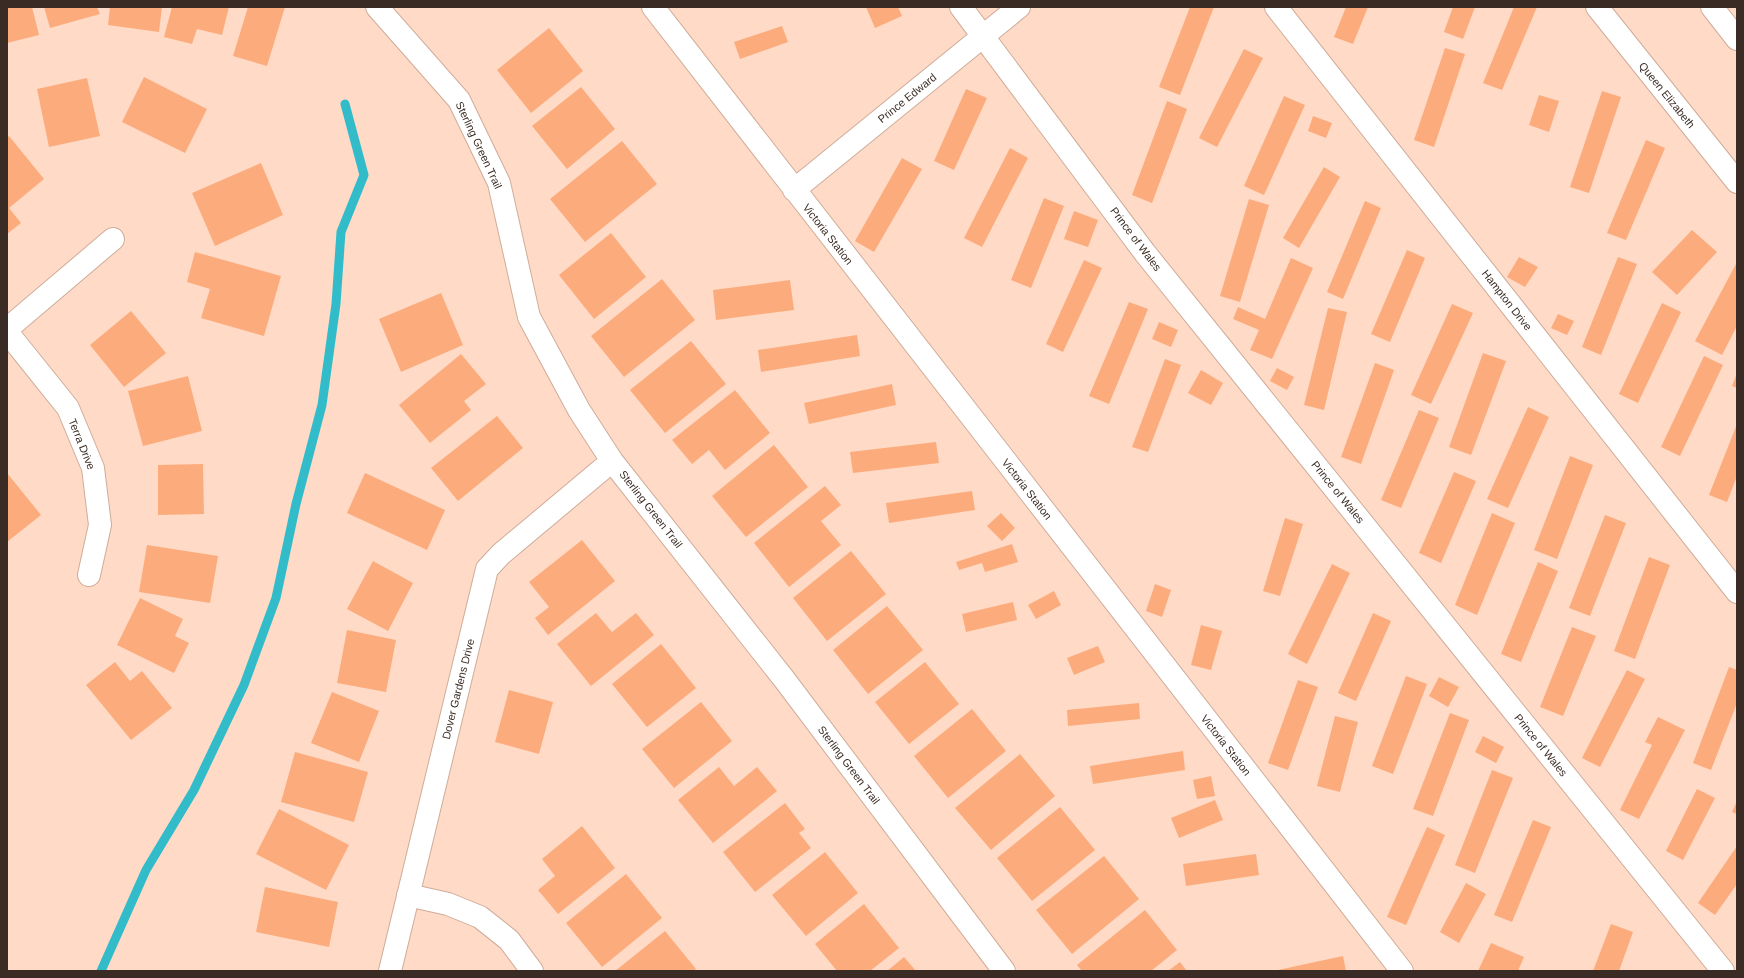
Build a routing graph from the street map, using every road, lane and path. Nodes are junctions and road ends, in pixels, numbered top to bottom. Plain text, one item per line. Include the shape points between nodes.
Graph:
1 (377, 7) edge
2 (653, 7) edge
3 (961, 7) edge
4 (1019, 7) edge
5 (1276, 7) edge
6 (1597, 7) edge
7 (1712, 7) edge
8 (983, 36) junction
9 (1737, 39) edge
10 (1737, 182) edge
11 (794, 190) junction
12 (113, 239) dead end
13 (7, 329) edge
14 (7, 332) edge
15 (612, 461) junction
16 (89, 575) dead end
17 (1737, 592) edge
18 (408, 895) junction
19 (390, 971) edge
20 (532, 971) edge
21 (1004, 971) edge
22 (1402, 971) edge
23 (1723, 971) edge

1 - 15 street, Sterling Green Trail via 459,100 499,183 529,317 579,410
2 - 11 street, Victoria Station
3 - 8 street, Prince of Wales
4 - 8 street, Prince Edward
5 - 17 street, Hampton Drive
6 - 10 street, Queen Elizabeth
7 - 9 street
8 - 11 street, Prince Edward
8 - 23 street, Prince of Wales via 1145,253
11 - 22 street, Victoria Station
12 - 13 street
14 - 16 street, Terra Drive via 68,408 93,468 100,525
15 - 18 street, Dover Gardens Drive via 501,554 487,569
15 - 21 street, Sterling Green Trail via 784,679
18 - 19 street, Dover Gardens Drive
18 - 20 street via 448,904 480,918 509,940

